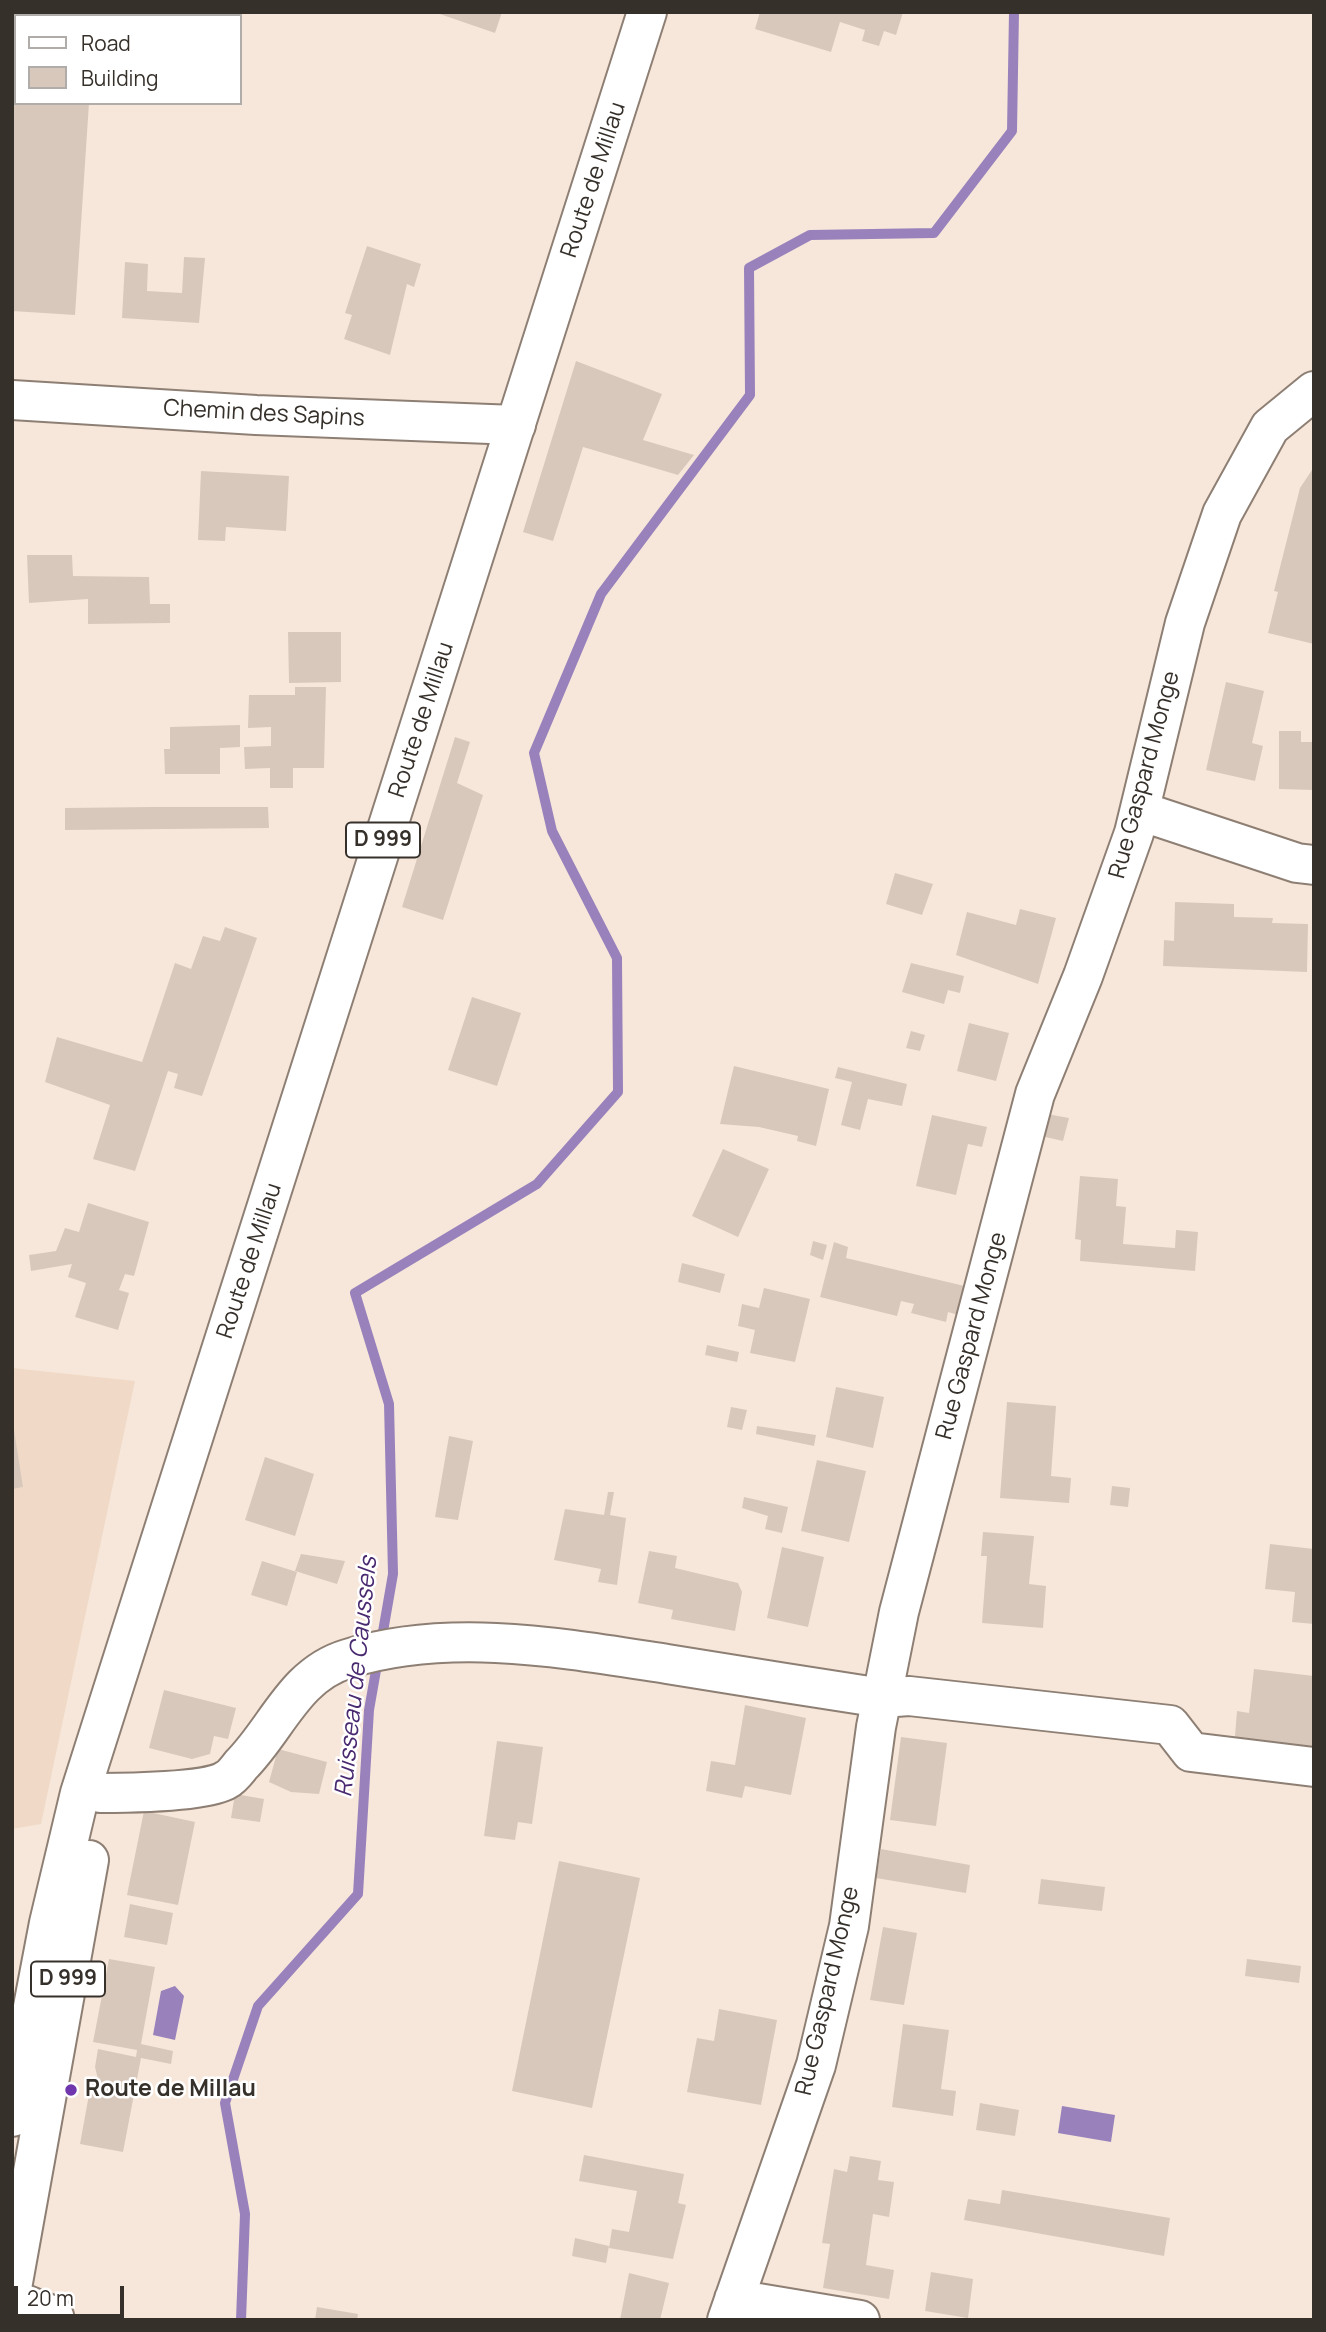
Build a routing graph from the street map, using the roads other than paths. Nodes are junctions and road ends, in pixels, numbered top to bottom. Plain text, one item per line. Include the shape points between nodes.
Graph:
1 (647, 12) edge
2 (1314, 391) edge
3 (12, 400) edge
4 (516, 425) junction
5 (1140, 811) junction
6 (1314, 865) edge
7 (120, 1669) junction
8 (882, 1698) junction
9 (1314, 1767) edge
10 (100, 1793) junction
11 (12, 2117) edge
12 (12, 2288) edge
13 (12, 2299) edge
14 (731, 2310) edge
15 (55, 2320) edge
16 (860, 2320) edge

1 - 4 street, Route de Millau / D 999
2 - 5 street, Rue Gaspard Monge via 1270,427 1222,514 1185,623
3 - 4 street, Chemin des Sapins
4 - 7 street, Route de Millau / D 999
5 - 6 street
5 - 8 street, Rue Gaspard Monge via 1083,976 1035,1094 899,1612
7 - 10 street, Route de Millau / D 999
7 - 11 street, Route de Millau / D 999 via 80,1793 49,1923
8 - 9 street via 909,1696 1170,1724 1191,1752
8 - 10 street via 549,1646 404,1646 346,1659 298,1688 256,1750 225,1782 152,1793
8 - 14 street, Rue Gaspard Monge via 849,1926 816,2065
10 - 12 street, Route de Millau / D 999
13 - 15 street
14 - 16 street

